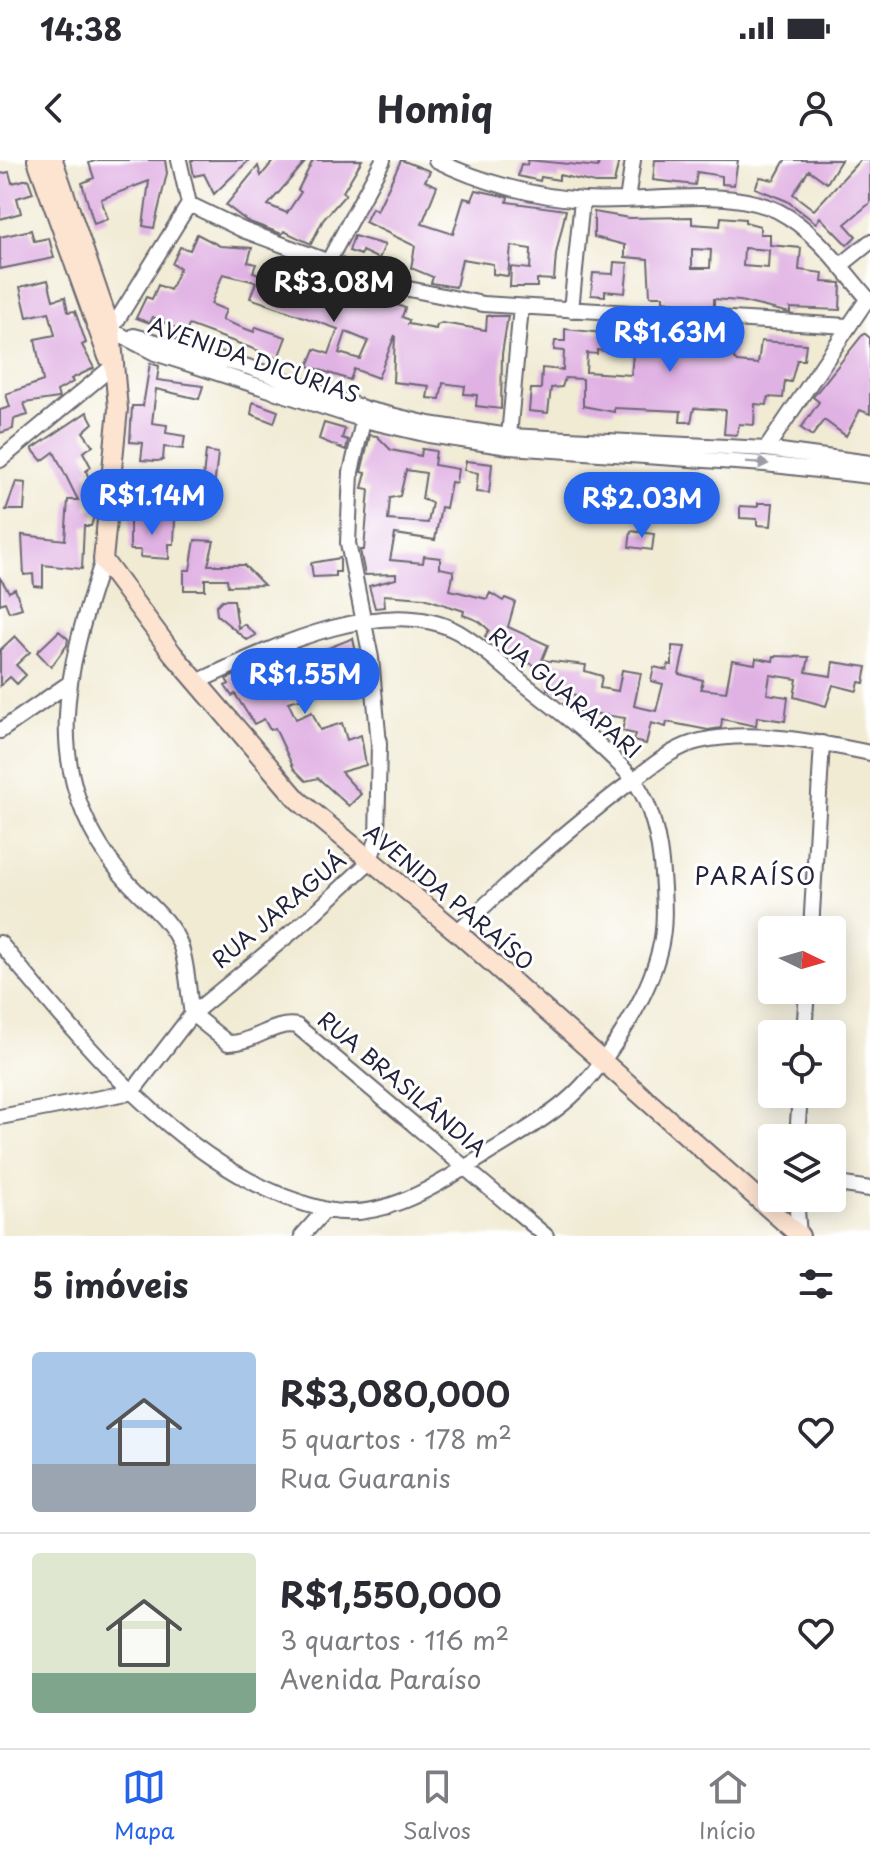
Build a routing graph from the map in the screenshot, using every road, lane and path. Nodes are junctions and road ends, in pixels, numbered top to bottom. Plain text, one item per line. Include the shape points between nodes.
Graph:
1 (37, 160) edge
2 (53, 160) edge
3 (179, 160) edge
4 (383, 160) edge
5 (436, 160) edge
6 (633, 160) edge
7 (582, 200) junction
8 (627, 200) junction
9 (189, 204) junction
10 (870, 242) edge
11 (329, 260) junction
12 (840, 266) junction
13 (869, 300) edge
14 (521, 307) junction
15 (571, 310) junction
16 (847, 326) junction
17 (111, 330) junction
18 (113, 366) junction
19 (365, 415) junction
20 (509, 436) junction
21 (766, 449) junction
22 (0, 460) edge
23 (870, 463) edge
24 (870, 476) edge
25 (103, 560) junction
26 (362, 623) junction
27 (197, 682) junction
28 (68, 684) junction
29 (0, 731) edge
30 (822, 743) junction
31 (870, 753) edge
32 (633, 780) junction
33 (369, 862) junction
34 (812, 916) edge
35 (457, 932) junction
36 (0, 943) edge
37 (192, 1014) junction
38 (602, 1061) junction
39 (132, 1092) junction
40 (0, 1117) edge
41 (464, 1168) junction
42 (846, 1185) edge
43 (870, 1189) edge
44 (325, 1210) junction
45 (797, 1212) edge
46 (799, 1235) edge
47 (302, 1236) edge
48 (546, 1236) edge

1 - 18 main road
2 - 17 main road
3 - 9 street
4 - 11 street
5 - 7 street via 524,191
6 - 8 street
7 - 8 street
7 - 15 street
8 - 12 street via 744,198 780,212
9 - 11 street via 243,230
9 - 17 street
10 - 12 street
11 - 14 street via 394,286
12 - 13 street
13 - 16 street
14 - 15 street
14 - 20 street
15 - 16 street
16 - 21 street
17 - 18 main road
17 - 19 street, AVENIDA DICURIAS via 248,367
18 - 22 street
18 - 25 main road via 118,409
19 - 20 street, AVENIDA DICURIAS
19 -> 24 street, AVENIDA DICURIAS via 509,447
19 - 26 street, RUA JARAGUÁ via 351,472 348,543
20 - 21 street, AVENIDA DICURIAS
21 - 23 street, AVENIDA DICURIAS
25 - 27 main road, AVENIDA PARAÍSO
25 - 28 street via 78,633
26 - 27 street, RUA GUARAPARI via 280,643
26 - 32 street, RUA GUARAPARI via 408,618 456,631
26 - 33 street, RUA JARAGUÁ via 371,658 379,744 377,840
27 - 33 main road, AVENIDA PARAÍSO via 298,800
28 - 29 street
28 - 37 street via 68,763 84,818 118,871 174,932
30 - 31 street
30 - 32 street via 699,741 653,763
30 - 34 street
32 - 35 street via 538,855
32 - 38 street, RUA GUARAPARI via 649,813 661,861 664,908 659,952 638,1007
33 - 35 main road, AVENIDA PARAÍSO
33 - 37 street, RUA JARAGUÁ
35 - 38 main road, AVENIDA PARAÍSO
36 - 39 street, RUA GUARAPARI
37 - 39 street, RUA JARAGUÁ
37 - 41 street, RUA BRASILÂNDIA via 228,1043 297,1026
38 - 41 street, RUA GUARAPARI via 566,1102
38 - 46 main road, AVENIDA PARAÍSO
39 - 40 street
39 - 44 street, RUA GUARAPARI via 231,1173
41 - 44 street, RUA GUARAPARI via 425,1192 371,1212
41 - 48 street, RUA BRASILÂNDIA
42 - 43 street
44 - 47 street
45 - 46 street

